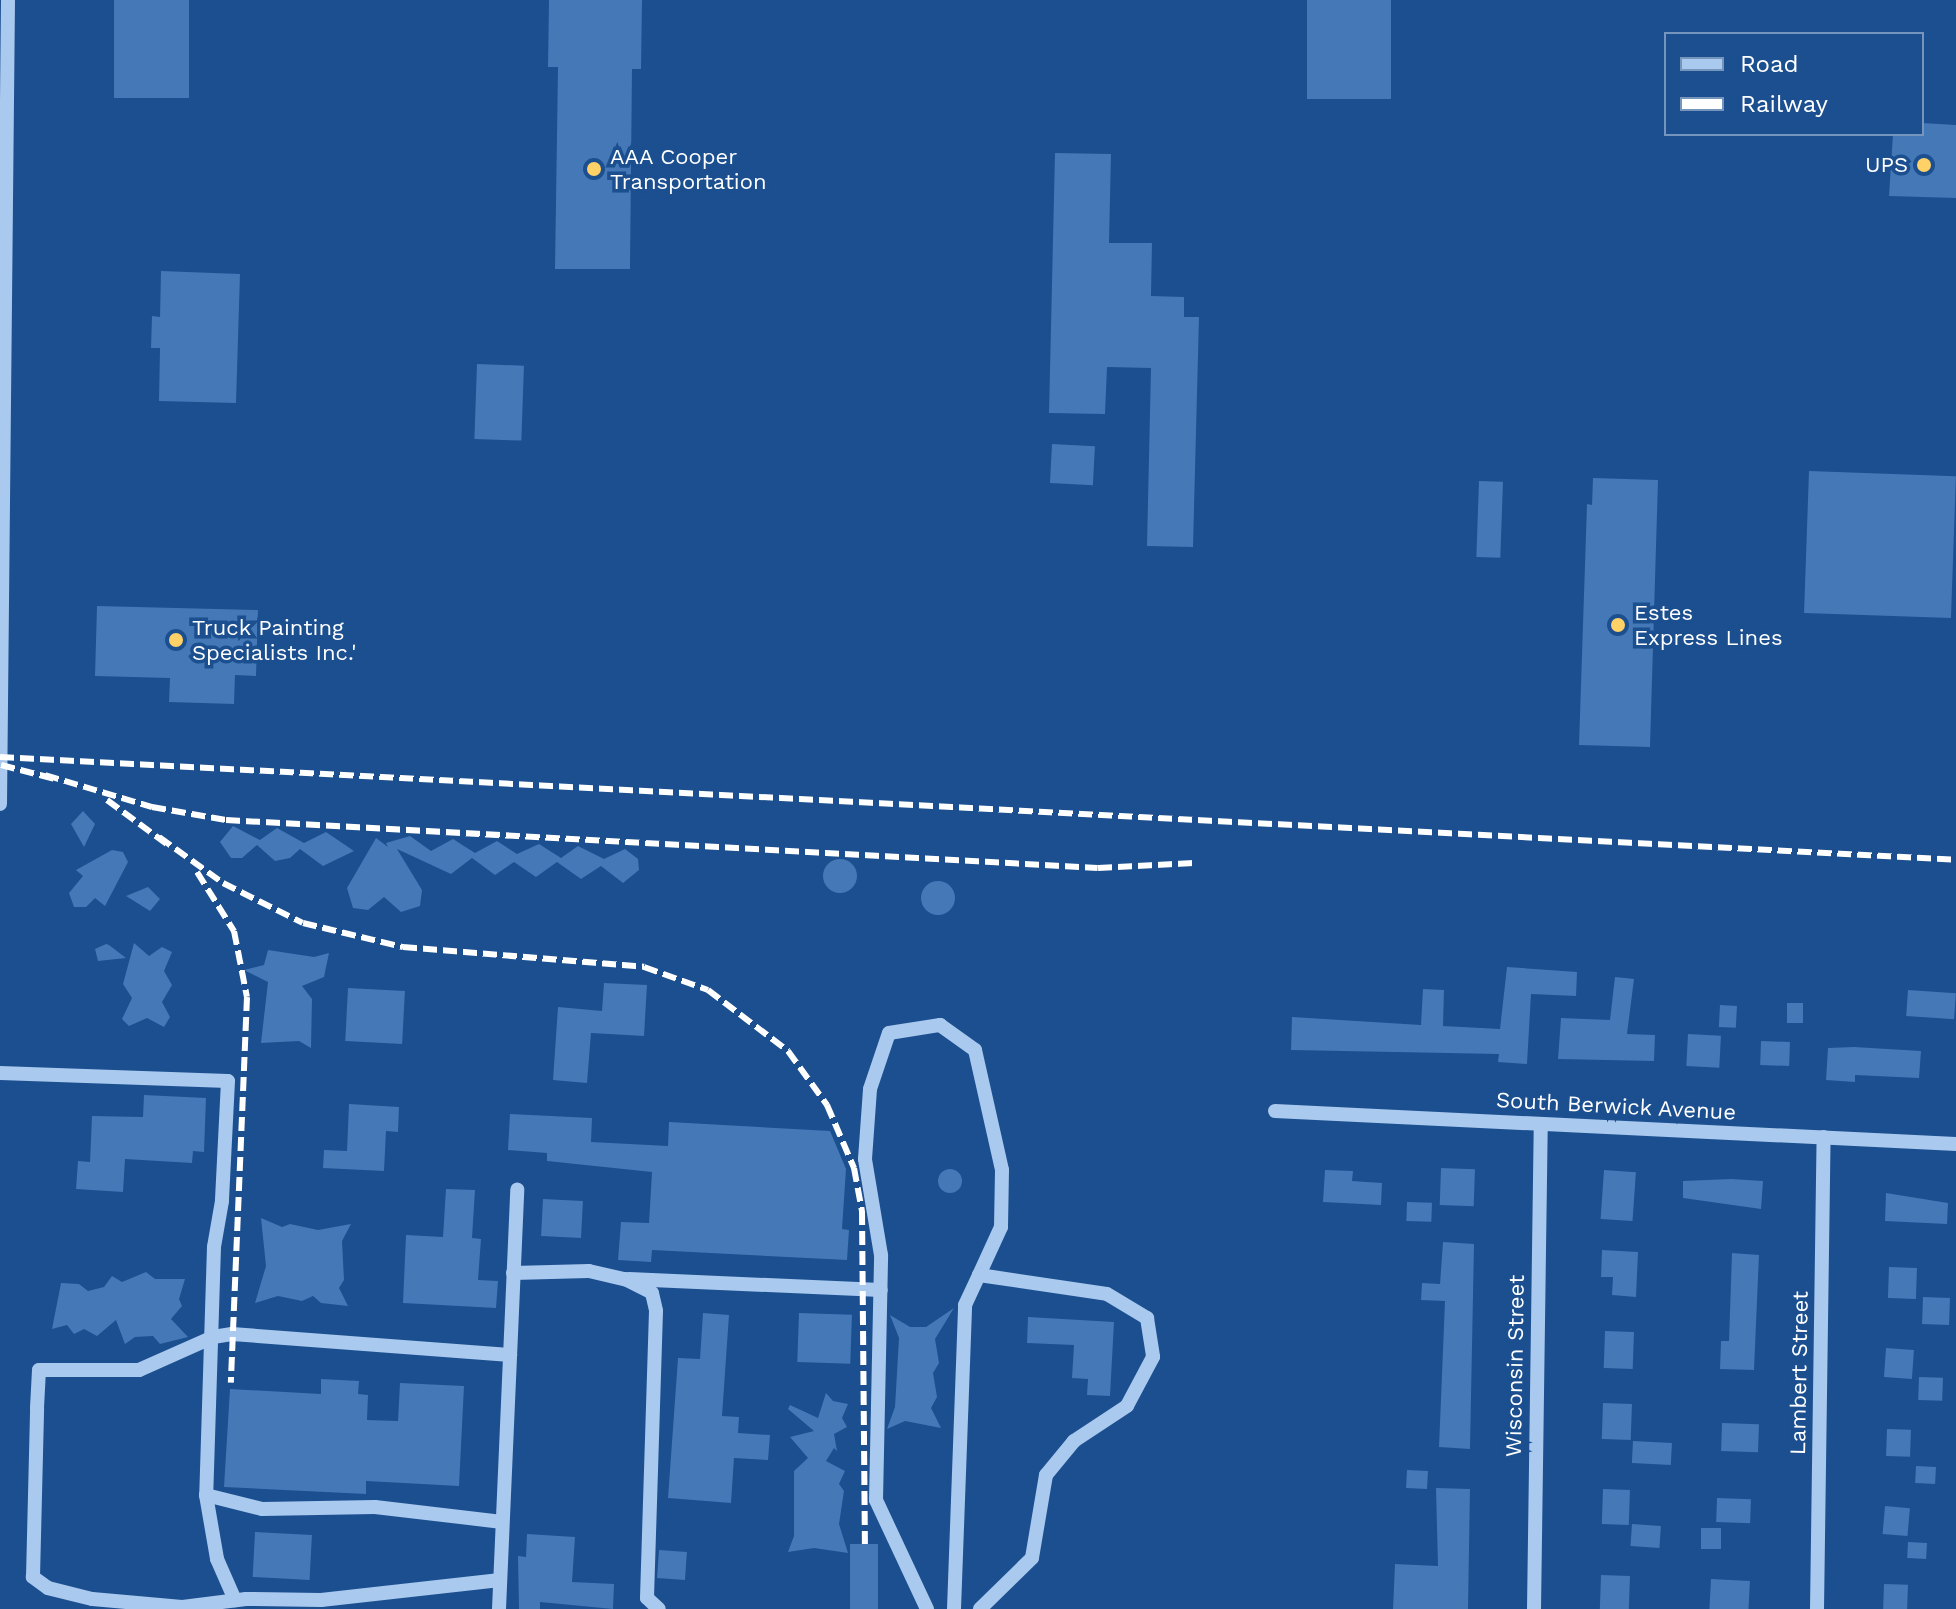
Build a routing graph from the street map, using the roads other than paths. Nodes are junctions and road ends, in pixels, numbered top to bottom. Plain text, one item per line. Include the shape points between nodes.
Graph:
1 (8, 0) edge
2 (0, 804) edge
3 (0, 1073) edge
4 (1275, 1111) dead end
5 (1541, 1124) junction
6 (1824, 1137) junction
7 (1956, 1144) edge
8 (517, 1189) dead end
9 (513, 1273) junction
10 (979, 1275) junction
11 (625, 1279) junction
12 (881, 1290) junction
13 (213, 1337) junction
14 (510, 1355) junction
15 (206, 1495) junction
16 (502, 1522) junction
17 (500, 1580) junction
18 (235, 1600) junction
19 (499, 1609) edge
20 (659, 1609) edge
21 (927, 1609) edge
22 (954, 1609) edge
23 (980, 1609) edge
24 (1534, 1609) edge
25 (1817, 1609) edge

1 - 2 street
3 - 13 street via 228,1081 222,1201 214,1247
4 - 5 street, South Berwick Avenue
5 - 6 street, South Berwick Avenue
5 - 24 street, Wisconsin Street
6 - 7 street, South Berwick Avenue
6 - 25 street, Lambert Street
8 - 9 street
9 - 11 street via 589,1271
9 - 14 street
10 - 12 street via 1001,1227 1002,1170 975,1050 940,1025 889,1033 870,1089 865,1159 881,1255
10 - 22 street via 965,1305
10 - 23 street via 1107,1294 1147,1318 1153,1357 1127,1406 1074,1441 1046,1475 1032,1558
11 - 12 street
11 - 20 street via 652,1293 656,1311 647,1598
12 - 21 street via 876,1500
13 - 14 street
13 - 15 street
13 - 18 street via 139,1370 39,1370 33,1577 48,1588 92,1599 182,1607
14 - 16 street
15 - 16 street via 262,1509 375,1507
15 - 18 street via 217,1559
16 - 17 street
17 - 18 street via 321,1600
17 - 19 street

